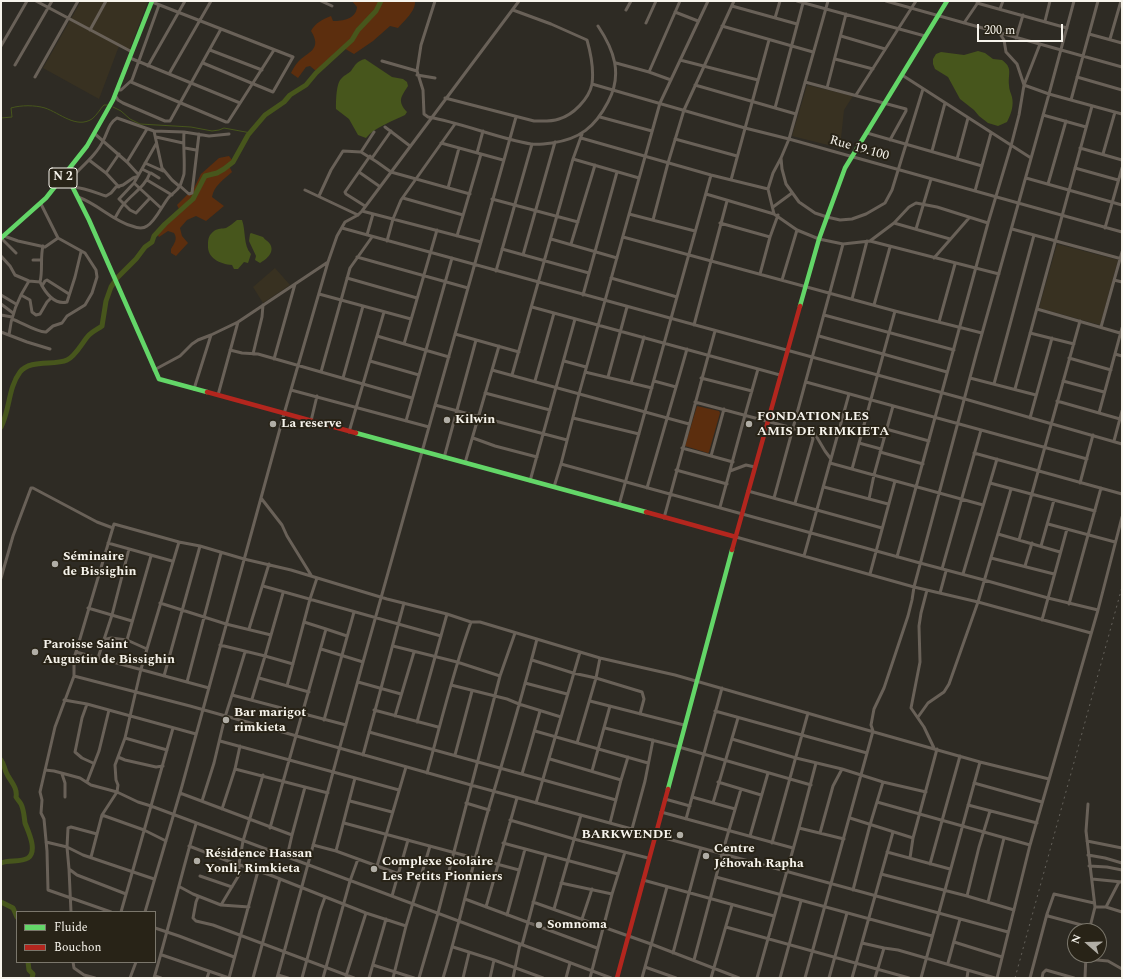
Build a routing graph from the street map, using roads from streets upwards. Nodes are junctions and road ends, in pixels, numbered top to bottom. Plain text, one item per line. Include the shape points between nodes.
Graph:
1 (27, 1) edge
2 (36, 1) edge
3 (52, 1) edge
4 (78, 1) edge
5 (106, 1) edge
6 (185, 1) edge
7 (210, 1) edge
8 (321, 1) edge
9 (435, 1) edge
10 (519, 1) edge
11 (631, 1) edge
12 (656, 1) edge
13 (680, 1) edge
14 (708, 1) edge
15 (734, 1) edge
16 (780, 1) edge
17 (797, 1) edge
18 (828, 1) edge
19 (886, 1) edge
20 (916, 1) edge
21 (947, 1) edge
22 (1003, 1) edge
23 (1050, 1) edge
24 (1074, 1) edge
25 (1098, 1) edge
26 (1121, 1) edge
27 (152, 2) edge
28 (978, 2) edge
29 (803, 3) junction
30 (159, 5) junction
31 (332, 6) dead end
32 (732, 6) junction
33 (48, 8) junction
34 (826, 8) junction
35 (912, 8) junction
36 (1000, 9) junction
37 (513, 10) junction
38 (626, 10) dead end
39 (675, 12) junction
40 (178, 13) junction
41 (846, 14) junction
42 (1023, 15) junction
43 (937, 16) junction
44 (68, 18) junction
45 (775, 18) junction
46 (200, 20) junction
47 (698, 21) junction
48 (1044, 21) junction
49 (646, 23) dead end
50 (797, 24) junction
51 (964, 24) junction
52 (598, 26) dead end
53 (722, 26) junction
54 (1067, 28) junction
55 (221, 29) junction
56 (898, 29) junction
57 (90, 30) junction
58 (999, 33) junction
59 (1089, 34) junction
60 (841, 36) junction
61 (925, 36) junction
62 (1016, 38) junction
63 (1110, 39) junction
64 (769, 40) junction
65 (1122, 43) edge
66 (1040, 44) junction
67 (1, 46) edge
68 (790, 46) junction
69 (885, 49) junction
70 (210, 50) junction
71 (274, 50) junction
72 (1061, 50) junction
73 (132, 52) junction
74 (813, 52) junction
75 (1082, 56) junction
76 (130, 58) junction
77 (835, 58) junction
78 (680, 60) junction
79 (382, 61) dead end
80 (139, 62) junction
81 (203, 62) junction
82 (616, 63) junction
83 (15, 65) dead end
84 (148, 66) junction
85 (704, 67) junction
86 (1122, 67) edge
87 (873, 69) junction
88 (262, 70) junction
89 (649, 72) junction
90 (417, 73) junction
91 (169, 74) junction
92 (902, 75) junction
93 (34, 76) dead end
94 (1077, 77) junction
95 (435, 78) dead end
96 (671, 80) junction
97 (758, 80) junction
98 (131, 82) junction
99 (805, 82) junction
100 (191, 83) junction
101 (253, 83) junction
102 (592, 84) junction
103 (1024, 85) junction
104 (119, 86) junction
105 (695, 86) junction
106 (827, 88) junction
107 (922, 89) junction
108 (613, 90) junction
109 (1122, 90) edge
110 (115, 94) junction
111 (1049, 94) junction
112 (856, 95) junction
113 (446, 98) junction
114 (1071, 100) junction
115 (180, 102) junction
116 (751, 102) junction
117 (240, 103) junction
118 (660, 103) junction
119 (885, 103) junction
120 (945, 103) junction
121 (1092, 106) junction
122 (775, 108) junction
123 (684, 110) junction
124 (1115, 112) junction
125 (796, 114) junction
126 (1122, 114) edge
127 (1044, 115) junction
128 (430, 117) junction
129 (516, 117) junction
130 (600, 117) junction
131 (968, 118) junction
132 (1066, 121) junction
133 (455, 124) junction
134 (385, 127) dead end
135 (1086, 127) junction
136 (745, 128) junction
137 (148, 129) junction
138 (154, 131) junction
139 (391, 131) junction
140 (483, 131) junction
141 (184, 132) junction
142 (374, 132) dead end
143 (652, 132) junction
144 (867, 133) junction
145 (991, 133) junction
146 (95, 134) junction
147 (199, 134) junction
148 (229, 134) dead end
149 (582, 134) junction
150 (156, 137) junction
151 (510, 138) junction
152 (581, 138) junction
153 (675, 138) junction
154 (789, 139) junction
155 (890, 140) junction
156 (104, 142) junction
157 (555, 142) junction
158 (183, 143) junction
159 (441, 143) junction
160 (156, 144) junction
161 (532, 144) junction
162 (906, 144) junction
163 (410, 146) junction
164 (1011, 146) junction
165 (185, 148) junction
166 (459, 148) junction
167 (1080, 148) junction
168 (196, 150) junction
169 (932, 151) junction
170 (361, 152) junction
171 (477, 153) junction
172 (119, 154) junction
173 (481, 154) junction
174 (1103, 154) junction
175 (737, 156) junction
176 (371, 157) junction
177 (645, 157) junction
178 (851, 157) junction
179 (781, 158) junction
180 (1031, 158) junction
181 (574, 159) junction
182 (957, 159) junction
183 (89, 160) junction
184 (503, 160) junction
185 (1122, 160) edge
186 (127, 162) junction
187 (146, 162) junction
188 (668, 163) junction
189 (595, 165) junction
190 (982, 166) junction
191 (1075, 168) junction
192 (1122, 168) edge
193 (142, 169) junction
194 (899, 170) junction
195 (163, 171) junction
196 (359, 172) junction
197 (391, 172) junction
198 (617, 172) junction
199 (106, 173) junction
200 (150, 173) junction
201 (66, 174) junction
202 (137, 175) junction
203 (711, 175) junction
204 (159, 178) dead end
205 (639, 178) junction
206 (1026, 178) junction
207 (931, 179) junction
208 (69, 180) junction
209 (147, 180) junction
210 (416, 180) junction
211 (731, 180) junction
212 (1118, 180) junction
213 (134, 183) junction
214 (1048, 184) junction
215 (73, 186) junction
216 (180, 186) junction
217 (379, 186) junction
218 (119, 187) junction
219 (140, 188) junction
220 (448, 188) junction
221 (768, 189) junction
222 (305, 190) dead end
223 (1069, 190) junction
224 (975, 191) junction
225 (470, 194) junction
226 (706, 194) junction
227 (792, 194) junction
228 (172, 195) junction
229 (78, 196) junction
230 (319, 196) junction
231 (150, 198) junction
232 (403, 198) junction
233 (996, 198) junction
234 (492, 199) junction
235 (727, 200) junction
236 (1112, 202) junction
237 (41, 204) junction
238 (925, 204) junction
239 (1019, 204) junction
240 (123, 205) junction
241 (514, 205) junction
242 (1122, 205) edge
243 (365, 206) junction
244 (773, 207) junction
245 (161, 208) junction
246 (362, 210) junction
247 (535, 211) junction
248 (373, 214) junction
249 (630, 214) junction
250 (776, 214) junction
251 (358, 215) junction
252 (463, 215) junction
253 (1062, 216) junction
254 (558, 217) junction
255 (828, 217) junction
256 (115, 218) junction
257 (393, 218) junction
258 (969, 218) junction
259 (653, 220) junction
260 (578, 222) junction
261 (720, 223) junction
262 (894, 223) junction
263 (988, 223) junction
264 (342, 228) junction
265 (1105, 228) junction
266 (916, 229) junction
267 (1012, 229) junction
268 (437, 230) junction
269 (797, 230) junction
270 (695, 231) junction
271 (1122, 232) edge
272 (367, 235) junction
273 (1034, 235) junction
274 (372, 236) junction
275 (458, 236) junction
276 (2, 237) edge
277 (623, 237) junction
278 (770, 237) junction
279 (58, 238) junction
280 (551, 239) junction
281 (820, 239) junction
282 (950, 239) junction
283 (387, 241) junction
284 (868, 241) junction
285 (1055, 241) junction
286 (481, 242) junction
287 (571, 244) junction
288 (843, 244) junction
289 (43, 246) junction
290 (890, 247) junction
291 (502, 249) junction
292 (81, 252) junction
293 (595, 252) junction
294 (1122, 252) edge
295 (16, 253) dead end
296 (431, 253) junction
297 (523, 254) junction
298 (689, 255) junction
299 (1, 256) edge
300 (357, 257) junction
301 (452, 258) junction
302 (617, 258) junction
303 (934, 258) junction
304 (1121, 259) edge
305 (33, 260) dead end
306 (41, 260) junction
307 (711, 260) junction
308 (545, 261) junction
309 (328, 262) junction
310 (955, 264) junction
311 (474, 265) junction
312 (976, 269) junction
313 (496, 271) junction
314 (589, 273) junction
315 (760, 274) junction
316 (999, 274) junction
317 (424, 276) junction
318 (347, 278) junction
319 (611, 278) junction
320 (782, 280) junction
321 (1114, 280) junction
322 (29, 282) junction
323 (40, 282) junction
324 (446, 282) junction
325 (538, 282) junction
326 (1122, 282) edge
327 (295, 284) junction
328 (42, 286) junction
329 (806, 287) junction
330 (468, 288) junction
331 (830, 293) junction
332 (69, 294) junction
333 (319, 294) junction
334 (1, 295) edge
335 (21, 295) junction
336 (583, 295) junction
337 (51, 298) junction
338 (417, 298) junction
339 (677, 298) junction
340 (852, 299) junction
341 (341, 300) junction
342 (605, 301) junction
343 (1, 304) edge
344 (16, 304) junction
345 (263, 305) junction
346 (874, 305) junction
347 (363, 306) junction
348 (532, 307) junction
349 (627, 307) junction
350 (1037, 309) junction
351 (895, 311) junction
352 (384, 312) junction
353 (13, 313) junction
354 (554, 313) junction
355 (1, 315) edge
356 (824, 315) junction
357 (12, 318) junction
358 (411, 319) junction
359 (575, 319) junction
360 (671, 319) junction
361 (1080, 321) junction
362 (238, 322) junction
363 (939, 322) junction
364 (598, 325) junction
365 (694, 325) junction
366 (1101, 327) junction
367 (960, 328) junction
368 (1122, 328) edge
369 (621, 331) junction
370 (715, 331) junction
371 (889, 332) junction
372 (3, 333) edge
373 (982, 333) junction
374 (1030, 333) junction
375 (1120, 333) junction
376 (455, 334) junction
377 (9, 335) junction
378 (211, 335) junction
379 (377, 336) junction
380 (819, 336) junction
381 (1, 337) edge
382 (644, 337) junction
383 (1052, 338) junction
384 (476, 340) junction
385 (664, 343) junction
386 (404, 344) junction
387 (1074, 344) junction
388 (499, 346) junction
389 (50, 349) dead end
390 (687, 349) junction
391 (230, 350) junction
392 (426, 350) junction
393 (954, 350) junction
394 (787, 351) junction
395 (519, 352) junction
396 (883, 353) junction
397 (253, 354) junction
398 (1115, 354) junction
399 (708, 355) junction
400 (1122, 356) edge
401 (449, 357) junction
402 (812, 358) junction
403 (1069, 358) junction
404 (274, 359) junction
405 (370, 361) junction
406 (564, 361) junction
407 (298, 366) junction
408 (586, 367) junction
409 (758, 369) junction
410 (154, 370) junction
411 (492, 370) junction
412 (1111, 370) junction
413 (321, 372) junction
414 (585, 372) junction
415 (947, 372) junction
416 (419, 375) junction
417 (512, 375) junction
418 (780, 375) junction
419 (877, 376) junction
420 (608, 377) junction
421 (343, 378) junction
422 (701, 378) junction
423 (970, 378) junction
424 (535, 381) junction
425 (654, 381) junction
426 (1063, 381) junction
427 (806, 382) junction
428 (631, 383) junction
429 (363, 384) junction
430 (994, 384) junction
431 (676, 387) junction
432 (556, 388) junction
433 (652, 388) junction
434 (194, 389) junction
435 (1015, 389) junction
436 (291, 390) junction
437 (752, 391) junction
438 (1104, 392) junction
439 (485, 393) junction
440 (942, 393) junction
441 (579, 394) junction
442 (849, 394) junction
443 (218, 395) junction
444 (1036, 395) junction
445 (317, 396) junction
446 (412, 398) junction
447 (965, 399) junction
448 (871, 400) junction
449 (1057, 401) junction
450 (695, 402) junction
451 (435, 405) junction
452 (893, 406) junction
453 (356, 407) junction
454 (724, 409) junction
455 (457, 410) junction
456 (550, 410) junction
457 (1122, 410) edge
458 (645, 413) junction
459 (1098, 413) junction
460 (284, 414) junction
461 (745, 414) junction
462 (479, 416) junction
463 (573, 418) junction
464 (667, 418) junction
465 (936, 418) junction
466 (1030, 418) junction
467 (1120, 419) junction
468 (311, 421) junction
469 (406, 421) junction
470 (768, 421) junction
471 (1051, 423) junction
472 (688, 424) junction
473 (957, 424) junction
474 (429, 427) junction
475 (793, 428) junction
476 (886, 429) junction
477 (980, 430) junction
478 (862, 431) junction
479 (349, 432) junction
480 (810, 432) junction
481 (544, 434) junction
482 (639, 434) junction
483 (1093, 435) junction
484 (884, 437) junction
485 (472, 438) junction
486 (567, 440) junction
487 (929, 441) junction
488 (1114, 441) junction
489 (859, 443) junction
490 (1122, 444) edge
491 (682, 448) junction
492 (1044, 448) junction
493 (880, 451) junction
494 (422, 452) junction
495 (974, 453) junction
496 (711, 456) junction
497 (537, 457) junction
498 (444, 458) junction
499 (831, 459) junction
500 (996, 459) junction
501 (1087, 459) junction
502 (733, 462) junction
503 (465, 463) junction
504 (561, 464) junction
505 (830, 464) junction
506 (923, 464) junction
507 (755, 467) junction
508 (852, 469) junction
509 (676, 470) junction
510 (730, 471) junction
511 (1038, 471) junction
512 (874, 475) junction
513 (530, 481) junction
514 (894, 481) junction
515 (626, 482) junction
516 (990, 483) junction
517 (1080, 483) junction
518 (727, 484) junction
519 (554, 487) junction
520 (824, 487) junction
521 (916, 487) junction
522 (647, 488) junction
523 (1101, 488) junction
524 (1012, 489) junction
525 (748, 492) junction
526 (939, 494) junction
527 (1122, 494) edge
528 (669, 495) junction
529 (1032, 495) junction
530 (261, 498) junction
531 (774, 498) junction
532 (869, 498) junction
533 (961, 499) junction
534 (1054, 500) junction
535 (795, 503) junction
536 (888, 504) junction
537 (619, 505) junction
538 (984, 505) junction
539 (720, 507) junction
540 (817, 509) junction
541 (1095, 511) junction
542 (742, 513) junction
543 (664, 518) junction
544 (1122, 518) edge
545 (1048, 524) junction
546 (113, 528) junction
547 (882, 528) junction
548 (1067, 529) junction
549 (810, 532) junction
550 (998, 534) junction
551 (1089, 535) junction
552 (736, 537) junction
553 (1019, 540) junction
554 (179, 542) junction
555 (1115, 542) junction
556 (108, 543) junction
557 (1032, 543) junction
558 (200, 546) junction
559 (1041, 546) junction
560 (129, 549) junction
561 (875, 551) junction
562 (1060, 552) junction
563 (221, 553) junction
564 (151, 556) junction
565 (804, 556) junction
566 (897, 557) junction
567 (991, 558) junction
568 (244, 559) junction
569 (172, 561) junction
570 (920, 563) junction
571 (269, 564) junction
572 (1025, 566) junction
573 (942, 569) junction
574 (946, 571) junction
575 (870, 574) junction
576 (962, 574) junction
577 (1054, 574) junction
578 (311, 576) junction
579 (1, 578) edge
580 (317, 578) junction
581 (984, 580) junction
582 (263, 586) junction
583 (914, 587) junction
584 (927, 590) junction
585 (283, 592) junction
586 (940, 593) junction
587 (382, 597) junction
588 (1048, 598) junction
589 (310, 599) junction
590 (978, 602) junction
591 (160, 603) junction
592 (404, 603) junction
593 (1069, 604) junction
594 (88, 608) junction
595 (182, 610) junction
596 (1098, 610) junction
597 (354, 612) junction
598 (447, 614) junction
599 (112, 615) junction
600 (203, 617) junction
601 (376, 617) junction
602 (1042, 620) junction
603 (132, 621) junction
604 (304, 622) junction
605 (471, 622) junction
606 (226, 624) junction
607 (399, 624) junction
608 (249, 629) junction
609 (326, 629) junction
610 (515, 632) junction
611 (1091, 633) junction
612 (271, 635) junction
613 (347, 636) junction
614 (441, 636) junction
615 (537, 639) junction
616 (104, 640) junction
617 (127, 640) junction
618 (220, 645) junction
619 (393, 646) junction
620 (147, 649) junction
621 (321, 649) junction
622 (76, 652) junction
623 (244, 652) junction
624 (414, 652) junction
625 (580, 652) junction
626 (342, 655) junction
627 (265, 656) junction
628 (435, 657) junction
629 (98, 658) junction
630 (600, 658) junction
631 (532, 660) junction
632 (363, 662) junction
633 (457, 662) junction
634 (293, 664) junction
635 (141, 670) junction
636 (573, 673) junction
637 (74, 676) junction
638 (164, 676) junction
639 (500, 676) junction
640 (259, 678) junction
641 (596, 678) junction
642 (698, 681) junction
643 (187, 682) junction
644 (358, 682) junction
645 (525, 683) junction
646 (451, 685) junction
647 (287, 686) junction
648 (208, 688) junction
649 (381, 688) junction
650 (722, 688) junction
651 (472, 691) junction
652 (136, 692) junction
653 (309, 692) junction
654 (401, 694) junction
655 (567, 694) junction
656 (232, 695) junction
657 (495, 697) junction
658 (252, 699) junction
659 (64, 700) junction
660 (590, 701) junction
661 (87, 704) junction
662 (519, 704) junction
663 (610, 706) junction
664 (109, 710) junction
665 (202, 710) junction
666 (374, 710) junction
667 (540, 711) junction
668 (715, 711) junction
669 (808, 713) junction
670 (303, 714) junction
671 (640, 714) junction
672 (130, 716) junction
673 (395, 716) junction
674 (225, 717) junction
675 (561, 717) junction
676 (918, 717) junction
677 (738, 718) junction
678 (324, 720) junction
679 (417, 722) junction
680 (346, 725) junction
681 (684, 725) junction
682 (173, 728) junction
683 (438, 728) junction
684 (605, 728) junction
685 (535, 731) junction
686 (873, 731) junction
687 (369, 732) junction
688 (196, 734) junction
689 (802, 736) junction
690 (296, 737) junction
691 (556, 737) junction
692 (125, 738) junction
693 (732, 739) junction
694 (653, 740) junction
695 (220, 741) junction
696 (577, 743) junction
697 (240, 746) junction
698 (679, 747) junction
699 (599, 748) junction
700 (339, 749) junction
701 (433, 749) junction
702 (936, 749) junction
703 (167, 750) junction
704 (867, 753) junction
705 (703, 754) junction
706 (363, 755) junction
707 (455, 756) junction
708 (960, 756) junction
709 (118, 757) junction
710 (628, 757) junction
711 (796, 758) junction
712 (550, 759) junction
713 (290, 760) junction
714 (725, 760) junction
715 (478, 762) junction
716 (980, 762) junction
717 (93, 763) junction
718 (648, 763) junction
719 (816, 763) junction
720 (163, 766) junction
721 (406, 767) junction
722 (502, 768) junction
723 (235, 769) junction
724 (842, 769) junction
725 (46, 770) junction
726 (592, 771) junction
727 (334, 772) junction
728 (427, 773) junction
729 (768, 773) junction
730 (62, 774) junction
731 (522, 774) junction
732 (861, 775) junction
733 (263, 776) junction
734 (355, 778) junction
735 (790, 779) junction
736 (1049, 779) junction
737 (543, 780) junction
738 (621, 780) junction
739 (87, 782) junction
740 (284, 782) junction
741 (718, 782) junction
742 (883, 782) junction
743 (974, 783) junction
744 (811, 785) junction
745 (471, 786) junction
746 (305, 787) junction
747 (741, 789) junction
748 (399, 790) junction
749 (495, 791) junction
750 (117, 792) junction
751 (926, 792) junction
752 (180, 793) junction
753 (328, 793) junction
754 (761, 795) junction
755 (65, 797) dead end
756 (692, 797) junction
757 (517, 798) junction
758 (665, 799) junction
759 (616, 800) junction
760 (202, 801) junction
761 (350, 802) junction
762 (466, 802) junction
763 (877, 802) junction
764 (1042, 802) junction
765 (536, 803) junction
766 (713, 803) junction
767 (1088, 804) dead end
768 (968, 805) junction
769 (151, 806) junction
770 (690, 806) junction
771 (222, 809) junction
772 (735, 809) junction
773 (489, 810) junction
774 (990, 811) junction
775 (392, 812) junction
776 (661, 812) junction
777 (102, 814) junction
778 (920, 814) junction
779 (174, 815) junction
780 (581, 815) junction
781 (850, 818) junction
782 (250, 819) junction
783 (686, 819) junction
784 (510, 820) junction
785 (943, 821) junction
786 (344, 823) junction
787 (610, 823) junction
788 (1037, 823) junction
789 (196, 824) junction
790 (870, 825) junction
791 (962, 826) junction
792 (270, 828) junction
793 (799, 828) junction
794 (632, 829) junction
795 (144, 830) junction
796 (729, 830) junction
797 (893, 832) junction
798 (820, 833) junction
799 (984, 833) junction
800 (97, 834) junction
801 (386, 834) junction
802 (292, 835) junction
803 (655, 836) junction
804 (750, 836) junction
805 (914, 838) junction
806 (1004, 838) junction
807 (574, 839) junction
808 (844, 839) junction
809 (408, 840) junction
810 (166, 841) junction
811 (243, 841) junction
812 (1087, 841) junction
813 (46, 842) junction
814 (772, 842) junction
815 (503, 843) junction
816 (314, 845) junction
817 (1030, 845) junction
818 (189, 846) junction
819 (430, 846) junction
820 (67, 847) junction
821 (701, 848) junction
822 (793, 848) junction
823 (1122, 848) edge
824 (525, 849) junction
825 (336, 851) junction
826 (453, 852) junction
827 (625, 852) junction
828 (887, 852) junction
829 (722, 854) junction
830 (546, 855) junction
831 (1088, 855) junction
832 (91, 857) junction
833 (287, 857) junction
834 (476, 858) junction
835 (648, 858) junction
836 (910, 858) junction
837 (358, 859) junction
838 (568, 861) junction
839 (1122, 863) edge
840 (239, 864) junction
841 (497, 864) junction
842 (930, 864) junction
843 (308, 865) junction
844 (377, 866) junction
845 (1089, 866) junction
846 (70, 869) junction
847 (950, 869) junction
848 (519, 870) junction
849 (1122, 870) edge
850 (133, 872) junction
851 (258, 872) junction
852 (787, 872) junction
853 (398, 874) junction
854 (618, 874) junction
855 (881, 874) junction
856 (200, 876) dead end
857 (716, 877) junction
858 (154, 879) junction
859 (280, 879) junction
860 (1092, 879) junction
861 (350, 880) junction
862 (643, 880) junction
863 (1120, 882) edge
864 (562, 883) junction
865 (831, 884) junction
866 (232, 887) junction
867 (302, 887) junction
868 (667, 887) junction
869 (180, 888) junction
870 (592, 889) junction
871 (853, 890) junction
872 (944, 890) junction
873 (689, 893) junction
874 (126, 894) junction
875 (612, 894) junction
876 (780, 894) junction
877 (392, 896) junction
878 (875, 896) junction
879 (967, 896) junction
880 (70, 897) junction
881 (198, 897) junction
882 (325, 897) junction
883 (710, 898) junction
884 (465, 899) junction
885 (801, 901) junction
886 (533, 902) junction
887 (988, 902) junction
888 (343, 904) junction
889 (413, 904) junction
890 (221, 905) junction
891 (732, 905) junction
892 (1094, 905) junction
893 (249, 907) junction
894 (486, 907) junction
895 (825, 907) junction
896 (1106, 907) junction
897 (554, 909) junction
898 (1014, 910) junction
899 (71, 911) edge
900 (108, 911) edge
901 (121, 911) edge
902 (145, 911) edge
903 (1122, 912) edge
904 (366, 913) junction
905 (438, 913) junction
906 (847, 913) junction
907 (938, 913) junction
908 (1047, 914) junction
909 (507, 915) junction
910 (774, 916) junction
911 (386, 919) junction
912 (582, 919) junction
913 (868, 919) junction
914 (960, 919) junction
915 (459, 921) junction
916 (528, 922) junction
917 (1072, 923) edge
918 (1090, 923) edge
919 (406, 926) junction
920 (603, 927) junction
921 (726, 927) junction
922 (156, 928) edge
923 (166, 932) junction
924 (1008, 932) junction
925 (241, 936) junction
926 (628, 936) junction
927 (932, 936) junction
928 (769, 939) junction
929 (954, 942) junction
930 (862, 943) junction
931 (262, 944) junction
932 (521, 944) junction
933 (651, 944) junction
934 (790, 944) junction
935 (453, 947) junction
936 (597, 948) junction
937 (884, 948) junction
938 (812, 950) junction
939 (284, 952) junction
940 (469, 953) junction
941 (673, 953) junction
942 (162, 955) junction
943 (835, 956) junction
944 (234, 957) junction
945 (1002, 957) junction
946 (926, 959) junction
947 (306, 960) junction
948 (494, 960) junction
949 (694, 960) junction
950 (1107, 961) edge
951 (74, 963) edge
952 (136, 963) edge
953 (570, 963) junction
954 (856, 963) junction
955 (1086, 963) edge
956 (948, 964) junction
957 (373, 965) junction
958 (645, 967) junction
959 (326, 968) junction
960 (516, 968) junction
961 (714, 969) junction
962 (1122, 969) edge
963 (877, 970) junction
964 (395, 971) junction
965 (592, 971) junction
966 (968, 971) junction
967 (209, 972) junction
968 (278, 976) edge
969 (346, 976) junction
970 (154, 977) edge
971 (899, 977) edge
972 (94, 978) edge
973 (130, 978) edge
974 (161, 978) edge
975 (207, 978) edge
976 (229, 978) edge
977 (253, 978) edge
978 (288, 978) edge
979 (302, 978) edge
980 (323, 978) edge
981 (354, 978) edge
982 (369, 978) edge
983 (393, 978) edge
984 (414, 978) edge
985 (419, 978) edge
986 (444, 978) edge
987 (463, 978) edge
988 (490, 978) edge
989 (513, 978) edge
990 (543, 978) edge
991 (566, 978) edge
992 (590, 978) edge
993 (611, 978) edge
994 (617, 978) edge
995 (642, 978) edge
996 (676, 978) edge
997 (711, 978) edge
998 (739, 978) edge
999 (757, 978) edge
1000 (780, 978) edge
1001 (805, 978) edge
1002 (829, 978) edge
1003 (852, 978) edge
1004 (875, 978) edge
1005 (909, 978) edge
1006 (921, 978) edge
1007 (967, 978) edge
1008 (996, 978) edge
1009 (1030, 978) edge
1010 (1042, 978) edge
1011 (1074, 978) edge
1012 (1085, 978) edge

1 - 67 street
2 - 33 street
3 - 33 street
4 - 44 street
5 - 57 street
6 - 40 street
7 - 46 street
8 - 31 street
9 - 90 street
10 - 37 street
11 - 38 street
12 - 49 street
13 - 39 street
14 - 47 street
15 - 32 street
16 - 45 street
17 - 29 street
18 - 34 street
19 - 35 street
20 - 35 street
21 - 43 street
22 - 36 street
23 - 48 street
24 - 54 street
25 - 59 street
26 - 63 street
27 - 30 street
27 - 73 street, N 2
28 - 36 street
28 - 51 street
29 - 34 street
29 - 50 street
30 - 40 street
30 - 80 street
32 - 45 street
32 - 53 street
33 - 44 street
33 - 83 street
34 - 41 street
34 - 74 street
35 - 43 street
35 - 56 street
36 - 42 street
37 - 102 street via 587,40 591,53
37 - 113 street
39 - 47 street
39 - 89 street
40 - 46 street
40 - 84 street
41 - 56 street
41 - 60 street
42 - 48 street
42 - 62 street
43 - 51 street
43 - 61 street
44 - 57 street
44 - 93 street
45 - 50 street
46 - 55 street
46 - 91 street
47 - 78 street
48 - 54 street
50 - 68 street
51 - 58 street
52 - 82 street via 608,40
53 - 64 street
53 - 85 street
54 - 72 street
55 - 70 street
55 - 71 street
56 - 61 street
56 - 69 street
57 - 73 street
58 - 62 street
58 - 103 street via 1004,40 1006,52 1017,64
59 - 63 street
59 - 75 street
60 - 69 street
60 - 77 street
61 - 92 street
62 - 66 street
63 - 65 street
64 - 68 street
64 - 97 street
66 - 72 street
66 - 103 street
68 - 74 street
68 - 122 street
69 - 87 street
70 - 81 street
70 - 88 street
71 - 88 street
71 - 101 street via 293,58 275,91 271,92
72 - 75 street
72 - 111 street
73 - 76 street, N 2
74 - 99 street
75 - 86 street
75 - 94 street
76 - 80 street
76 - 104 street, N 2
77 - 87 street
77 - 106 street
78 - 85 street
78 - 96 street
79 - 90 street
80 - 84 street
80 - 98 street
81 - 100 street
81 - 101 street
82 - 89 street
82 - 108 street
84 - 91 street
85 - 97 street
85 - 105 street
87 - 112 street
88 - 101 street
89 - 96 street
90 - 95 street
90 - 128 street via 423,90 424,114
91 - 100 street
92 - 107 street
92 - 119 street
94 - 109 street
94 - 114 street
96 - 118 street
97 - 116 street
98 - 104 street via 121,90
98 - 115 street
99 - 106 street
99 - 125 street
100 - 115 street
100 - 117 street
101 - 117 street
102 - 108 street, Rue 19.100
102 - 129 street via 582,103 559,119 534,121
103 - 111 street
103 - 164 street
104 - 110 street, N 2
105 - 116 street
105 - 123 street
106 - 112 street
107 - 120 street
107 - 162 street
108 - 118 street, Rue 19.100
108 - 130 street
110 - 115 street via 123,103 165,121 170,121
110 - 146 street, N 2
111 - 114 street
111 - 127 street
112 - 119 street
113 - 128 street
113 - 129 street
114 - 121 street
115 - 117 street via 226,122
116 - 122 street
116 - 136 street
118 - 123 street, Rue 19.100
118 - 143 street
119 - 144 street
119 - 155 street via 906,110
120 - 131 street
120 - 169 street
121 - 124 street
121 - 135 street
122 - 125 street
123 - 136 street, Rue 19.100
123 - 153 street
124 - 126 street
124 - 174 street
125 - 154 street
127 - 132 street
127 - 180 street
128 - 133 street
128 - 163 street
129 - 151 street
130 - 143 street
130 - 149 street
131 - 145 street
131 - 182 street
132 - 135 street
132 - 214 street
133 - 140 street
133 - 159 street
134 - 139 street
135 - 167 street
136 - 154 street, Rue 19.100
136 - 175 street
137 - 138 street
137 - 156 street via 117,118 110,124
137 - 186 street
138 - 141 street
138 - 150 street
139 - 163 street
139 - 176 street
140 - 151 street
140 - 171 street
141 - 147 street
141 - 158 street
142 - 170 street
143 - 177 street
144 - 155 street
144 - 178 street
145 - 164 street
145 - 190 street
146 - 156 street
146 - 201 street, N 2
147 - 148 street
147 - 168 street
149 - 152 street
149 - 157 street
150 - 158 street
150 - 160 street
151 - 161 street
151 - 184 street
152 - 177 street
152 - 181 street
153 - 175 street
153 - 188 street
154 - 178 street, Rue 19.100
154 - 179 street
155 - 162 street
156 - 172 street
156 - 183 street
157 - 161 street
157 - 247 street
158 - 165 street
159 - 166 street
159 - 210 street
160 - 187 street
160 - 195 street
161 - 241 street
162 - 169 street
162 - 194 street
163 - 197 street
164 - 180 street
164 - 233 street
165 - 168 street
165 - 216 street via 184,173
166 - 171 street
166 - 220 street
167 - 174 street
167 - 191 street
168 - 216 street via 192,193
169 - 182 street
170 - 176 street
170 - 230 street via 343,152
171 - 173 street
172 - 186 street
172 - 199 street
173 - 184 street
173 - 225 street
174 - 185 street
175 - 211 street
176 - 196 street
176 - 197 street
177 - 188 street
177 - 205 street
178 - 194 street, Rue 19.100
178 - 255 street
179 - 221 street
179 - 227 street via 786,184
180 - 206 street
181 - 189 street
181 - 254 street
182 - 190 street
183 - 199 street
183 - 208 street
184 - 234 street
186 - 202 street
187 - 193 street
187 - 195 street
188 - 203 street
188 - 259 street
189 - 198 street
189 - 260 street
190 - 224 street
191 - 212 street
191 - 223 street
192 - 212 street
193 - 200 street
193 - 202 street
194 - 207 street, Rue 19.100
194 - 255 street via 889,197 879,208 852,219
195 - 216 street
196 - 217 street
196 - 243 street via 345,193
197 - 210 street
197 - 217 street
198 - 205 street
198 - 293 street
199 - 218 street
200 - 204 street
200 - 209 street
201 - 208 street
201 - 237 street, N 2
202 - 213 street
202 - 218 street
203 - 211 street
203 - 226 street
205 - 249 street
206 - 214 street
206 - 239 street
207 - 224 street, Rue 19.100
207 - 238 street
208 - 215 street
209 - 219 street
209 - 228 street
210 - 220 street
210 - 232 street
211 - 221 street
212 - 236 street
213 - 219 street
213 - 240 street via 119,198
214 - 223 street
215 - 218 street via 106,196
215 - 229 street
216 - 228 street
217 - 243 street
219 - 231 street
219 - 240 street
220 - 225 street
221 - 244 street
222 - 230 street
223 - 236 street
223 - 253 street
224 - 233 street, Rue 19.100
225 - 252 street
226 - 235 street
226 - 270 street
227 - 244 street
227 - 255 street via 798,202 815,213
228 - 245 street
229 - 256 street
229 - 410 street
230 - 251 street
231 - 240 street via 137,213
231 - 245 street
232 - 252 street
232 - 257 street
233 - 239 street, Rue 19.100
233 - 263 street
234 - 241 street
234 - 286 street
235 - 250 street
235 - 261 street
236 - 242 street
236 - 265 street
237 - 276 street, N 2
237 - 279 street
238 - 258 street
238 - 262 street via 912,205
238 - 266 street
239 - 253 street, Rue 19.100
239 - 267 street
240 - 256 street
241 - 247 street
241 - 291 street
243 - 246 street
244 - 250 street
245 - 256 street via 153,221 144,228 130,226
246 - 248 street
246 - 251 street
247 - 254 street
247 - 297 street
248 - 257 street
248 - 272 street
249 - 259 street
249 - 277 street
250 - 269 street
250 - 278 street
251 - 264 street via 345,222
252 - 275 street
253 - 265 street, Rue 19.100
253 - 285 street
254 - 260 street
254 - 280 street
255 - 281 street
257 - 268 street
257 - 283 street
258 - 263 street
258 - 282 street
259 - 270 street
260 - 287 street
261 - 278 street
261 - 307 street
262 - 266 street
262 - 284 street
263 - 312 street
264 - 272 street
264 - 309 street
265 - 271 street, Rue 19.100
266 - 282 street
267 - 273 street
267 - 316 street
268 - 275 street
268 - 296 street
269 - 281 street
269 - 320 street
270 - 298 street
272 - 274 street
273 - 285 street
273 - 430 street
274 - 283 street
274 - 300 street
275 - 286 street
276 - 289 street
276 - 295 street
277 - 298 street
277 - 302 street
278 - 315 street
279 - 289 street via 47,247
279 - 292 street
280 - 287 street
280 - 308 street
281 - 288 street
281 - 329 street
282 - 303 street
283 - 296 street
284 - 288 street
284 - 290 street
284 - 340 street
285 - 304 street
285 - 350 street
286 - 311 street
287 - 293 street
288 - 331 street
289 - 306 street
290 - 303 street
290 - 346 street
291 - 297 street
291 - 313 street
292 - 332 street
292 - 357 street via 96,270 97,277 85,305 46,332 40,332
293 - 302 street
293 - 314 street
294 - 304 street
296 - 301 street
296 - 317 street
297 - 308 street
298 - 307 street
298 - 339 street
299 - 322 street via 14,274
300 - 317 street
300 - 318 street
301 - 311 street
301 - 324 street
302 - 319 street
303 - 310 street
304 - 321 street
305 - 306 street
306 - 323 street
307 - 315 street
307 - 365 street
308 - 314 street
308 - 325 street
309 - 327 street
309 - 333 street
310 - 312 street
310 - 363 street
311 - 313 street
311 - 330 street
312 - 316 street
312 - 367 street
313 - 325 street
314 - 336 street
315 - 320 street
316 - 373 street
317 - 324 street
317 - 338 street
318 - 338 street
318 - 341 street
319 - 339 street
319 - 342 street
320 - 329 street
321 - 326 street
321 - 366 street
322 - 323 street
322 - 335 street
323 - 328 street
324 - 330 street
324 - 392 street
325 - 336 street
325 - 348 street
327 - 345 street
327 - 404 street
328 - 332 street via 47,280
328 - 337 street
329 - 331 street
329 - 394 street
330 - 376 street
331 - 340 street
331 - 356 street
332 - 337 street via 66,303
333 - 341 street
333 - 407 street
334 - 344 street
335 - 337 street via 30,300 32,312 36,315 40,314
335 - 344 street
336 - 342 street
338 - 358 street
339 - 360 street
340 - 346 street
341 - 347 street
341 - 413 street
342 - 349 street
342 - 364 street
343 - 353 street
344 - 353 street
345 - 362 street
345 - 397 street
346 - 351 street
347 - 352 street
347 - 421 street
348 - 354 street
348 - 395 street
349 - 360 street
349 - 369 street
350 - 361 street
350 - 374 street
351 - 363 street
351 - 371 street
352 - 358 street
352 - 379 street
353 - 357 street
354 - 359 street
354 - 424 street
355 - 357 street
356 - 371 street
356 - 380 street
357 - 377 street
358 - 386 street
359 - 364 street
359 - 406 street
360 - 365 street
360 - 385 street
361 - 366 street
361 - 387 street
362 - 378 street
362 - 391 street
363 - 367 street
364 - 369 street
364 - 408 street
365 - 370 street
366 - 375 street
367 - 373 street
367 - 393 street
368 - 375 street
369 - 382 street
369 - 420 street
370 - 394 street
370 - 399 street
371 - 393 street
371 - 396 street
372 - 377 street
372 - 381 street
373 - 423 street
374 - 383 street
374 - 435 street
375 - 398 street
376 - 384 street
376 - 401 street
377 - 389 street
378 - 410 street via 198,340 180,356
378 - 434 street
379 - 386 street
379 - 405 street
380 - 396 street
380 - 402 street
382 - 385 street
382 - 428 street
383 - 387 street
383 - 444 street
384 - 388 street
384 - 455 street
385 - 390 street
385 - 425 street
386 - 392 street
387 - 403 street
388 - 395 street
388 - 411 street
390 - 399 street
390 - 431 street
391 - 397 street
391 - 443 street
392 - 401 street
392 - 416 street
393 - 415 street
394 - 402 street
394 - 418 street
395 - 417 street
396 - 415 street
396 - 419 street
397 - 404 street
398 - 400 street
398 - 412 street
399 - 409 street
399 - 422 street
401 - 451 street
402 - 419 street
402 - 427 street
403 - 412 street
403 - 426 street
404 - 407 street
405 - 416 street
405 - 429 street
406 - 408 street
406 - 432 street
407 - 413 street
407 - 436 street
408 - 414 street
409 - 418 street
409 - 437 street
410 - 434 street via 159,379
411 - 417 street
411 - 439 street
412 - 438 street
413 - 421 street
414 - 420 street
414 - 441 street
415 - 440 street
416 - 446 street
417 - 424 street
418 - 470 street
419 - 440 street
419 - 448 street
420 - 428 street
421 - 429 street
422 - 437 street
422 - 450 street
423 - 430 street
423 - 447 street
424 - 432 street
425 - 431 street
425 - 433 street
426 - 438 street
426 - 449 street
427 - 442 street
427 - 475 street
428 - 433 street
429 - 446 street
429 - 453 street
430 - 435 street
431 - 464 street
432 - 441 street
432 - 456 street
433 - 458 street
434 - 443 street
435 - 444 street
436 - 445 street
436 - 460 street
437 - 461 street
438 - 459 street
439 - 456 street
439 - 462 street
440 - 447 street
440 - 465 street
441 - 458 street
441 - 463 street
442 - 448 street
442 - 499 street
443 - 460 street
444 - 466 street
445 - 453 street
445 - 468 street
446 - 469 street
447 - 466 street
447 - 473 street
448 - 452 street
448 - 478 street
449 - 459 street
449 - 471 street
450 - 454 street
450 - 472 street
451 - 455 street
451 - 474 street
452 - 465 street
452 - 476 street
453 - 469 street
453 - 479 street
454 - 461 street
454 - 496 street
455 - 462 street
455 - 498 street
456 - 481 street
457 - 467 street
458 - 464 street
458 - 482 street
459 - 467 street
460 - 468 street
460 - 530 street
461 - 470 street
461 - 502 street
462 - 481 street
462 - 485 street
463 - 482 street
463 - 486 street
464 - 472 street
464 - 522 street
465 - 473 street
465 - 487 street
466 - 471 street
467 - 488 street
468 - 479 street
469 - 474 street
470 - 475 street
470 - 507 street
471 - 483 street
471 - 492 street
472 - 491 street
473 - 477 street
473 - 526 street
474 - 494 street
475 - 480 street
475 - 531 street
476 - 484 street
476 - 487 street
477 - 492 street
477 - 495 street
478 - 484 street
478 - 489 street
479 - 494 street
480 - 499 street via 817,436
480 - 535 street via 813,439
481 - 486 street
481 - 497 street
482 - 515 street
483 - 488 street
483 - 501 street
484 - 493 street
485 - 497 street
485 - 503 street
486 - 504 street
487 - 506 street
488 - 490 street
489 - 493 street
489 - 508 street
491 - 496 street
491 - 509 street
492 - 501 street
492 - 511 street
493 - 506 street
493 - 512 street
494 - 498 street
494 - 587 street
495 - 500 street
495 - 533 street
496 - 502 street
497 - 513 street
498 - 503 street
499 - 505 street
500 - 511 street
500 - 516 street
501 - 517 street
502 - 510 street
503 - 513 street
504 - 515 street
504 - 519 street
505 - 508 street
505 - 520 street
506 - 521 street
507 - 510 street via 746,465
507 - 525 street
508 - 512 street
509 - 518 street
509 - 528 street
510 - 518 street
511 - 517 street
511 - 529 street
512 - 514 street
512 - 532 street
513 - 519 street
514 - 521 street
514 - 536 street
515 - 522 street
515 - 537 street
516 - 524 street
516 - 538 street
517 - 523 street
518 - 539 street
519 - 537 street
520 - 532 street
520 - 540 street
521 - 526 street
521 - 566 street
522 - 528 street
523 - 527 street
523 - 541 street
524 - 529 street
524 - 550 street
525 - 531 street
525 - 542 street
526 - 533 street
526 - 570 street
528 - 539 street
528 - 543 street
529 - 534 street
529 - 553 street
530 - 568 street
530 - 578 street via 282,525
531 - 535 street
532 - 536 street
533 - 538 street
533 - 573 street
534 - 541 street
534 - 545 street
535 - 540 street
536 - 547 street
537 - 543 street
538 - 576 street
539 - 542 street
540 - 547 street
540 - 549 street
541 - 551 street
542 - 549 street
542 - 552 street
543 - 552 street
544 - 555 street
545 - 548 street
545 - 559 street
546 - 554 street via 114,524
546 - 556 street
546 - 579 street via 31,488
547 - 561 street
548 - 551 street
548 - 562 street
549 - 561 street
549 - 565 street
550 - 553 street
550 - 567 street
551 - 555 street
551 - 593 street
552 - 565 street
552 - 642 street
553 - 557 street
554 - 558 street
554 - 569 street
555 - 596 street
556 - 560 street
556 - 594 street
557 - 559 street
557 - 572 street
558 - 563 street
558 - 595 street
559 - 562 street
560 - 564 street
560 - 599 street
561 - 566 street
561 - 575 street
562 - 577 street
563 - 568 street
563 - 600 street
564 - 569 street
564 - 603 street
565 - 575 street
566 - 570 street
567 - 572 street
567 - 581 street
568 - 571 street
568 - 606 street
569 - 591 street
570 - 573 street
570 - 583 street
571 - 578 street
571 - 582 street
572 - 577 street
573 - 574 street
574 - 576 street
574 - 586 street
575 - 583 street
576 - 581 street
577 - 588 street
578 - 580 street
580 - 587 street
580 - 589 street
581 - 588 street
581 - 590 street
582 - 585 street
582 - 608 street
583 - 584 street
583 - 686 street via 908,616 884,688 874,709 871,725
584 - 586 street
584 - 676 street via 919,626 920,662 911,708
585 - 589 street
585 - 612 street
586 - 590 street
587 - 592 street
587 - 601 street
588 - 593 street
588 - 602 street
589 - 597 street
589 - 604 street
590 - 602 street
590 - 676 street via 947,688 928,702
591 - 595 street
591 - 620 street
592 - 598 street
592 - 607 street
593 - 596 street
594 - 599 street
594 - 622 street
595 - 600 street
595 - 638 street
596 - 611 street
597 - 601 street
597 - 613 street
598 - 605 street
598 - 614 street
599 - 603 street
599 - 616 street
600 - 606 street
600 - 643 street
601 - 607 street
601 - 632 street
602 - 611 street
603 - 617 street
604 - 609 street
604 - 634 street
605 - 610 street
605 - 633 street
606 - 608 street
606 - 618 street
607 - 614 street
607 - 619 street
608 - 612 street
609 - 613 street
609 - 621 street
610 - 615 street
610 - 639 street
611 - 736 street
612 - 627 street
613 - 626 street
614 - 628 street
615 - 625 street
615 - 631 street
616 - 617 street
616 - 629 street
617 - 620 street
618 - 623 street
618 - 648 street
619 - 624 street
619 - 649 street
620 - 635 street
621 - 626 street
621 - 653 street
622 - 629 street
622 - 637 street
623 - 627 street
623 - 656 street
624 - 628 street
624 - 654 street
625 - 630 street
625 - 636 street
626 - 632 street
626 - 678 street
627 - 634 street
627 - 640 street
628 - 633 street
628 - 679 street
629 - 635 street
630 - 641 street
630 - 642 street
631 - 636 street
631 - 645 street
632 - 644 street
633 - 639 street
633 - 646 street
634 - 647 street
635 - 638 street
635 - 652 street
636 - 641 street
636 - 655 street
637 - 652 street
637 - 659 street
638 - 643 street
639 - 657 street
640 - 647 street
640 - 658 street
641 - 660 street
641 - 671 street via 642,692 644,699
642 - 650 street
642 - 681 street
643 - 648 street
644 - 649 street
644 - 680 street
645 - 655 street
645 - 662 street
646 - 651 street
646 - 683 street
647 - 653 street
648 - 665 street
649 - 654 street
649 - 666 street
650 - 668 street
650 - 669 street
651 - 657 street
651 - 707 street
652 - 665 street
652 - 672 street
653 - 670 street
654 - 673 street
655 - 675 street
656 - 658 street
656 - 674 street
657 - 662 street
657 - 715 street
658 - 670 street
659 - 661 street
659 - 725 street via 54,727
660 - 663 street
660 - 696 street
661 - 664 street
661 - 717 street via 75,752
662 - 667 street
662 - 722 street
663 - 671 street
663 - 684 street
664 - 672 street
664 - 717 street via 99,751
665 - 674 street
665 - 688 street
666 - 673 street
666 - 687 street
667 - 675 street
667 - 685 street
668 - 677 street
668 - 705 street
669 - 686 street
669 - 689 street
670 - 678 street
670 - 690 street
671 - 681 street
672 - 682 street
672 - 692 street
673 - 679 street
674 - 690 street
674 - 695 street
675 - 691 street
676 - 702 street
677 - 689 street
677 - 693 street
678 - 680 street
679 - 683 street
680 - 700 street
681 - 698 street
682 - 688 street
682 - 703 street
683 - 701 street
684 - 694 street
684 - 699 street
685 - 691 street
685 - 731 street
686 - 702 street
686 - 704 street
687 - 701 street
687 - 706 street
688 - 752 street
689 - 704 street
689 - 711 street
690 - 700 street
690 - 713 street
691 - 696 street
691 - 712 street
692 - 703 street
692 - 709 street
693 - 711 street
693 - 714 street
694 - 698 street
694 - 718 street
695 - 697 street
695 - 760 street
696 - 699 street
697 - 713 street
697 - 723 street
698 - 705 street
698 - 758 street
699 - 710 street
699 - 726 street
700 - 706 street
700 - 727 street
701 - 707 street
701 - 728 street
702 - 708 street
702 - 751 street
703 - 720 street
704 - 732 street
705 - 714 street
705 - 756 street
706 - 721 street
707 - 715 street
708 - 716 street
708 - 785 street
709 - 720 street via 156,767
709 - 750 street via 114,772 118,785
710 - 718 street
710 - 738 street
711 - 719 street
711 - 735 street
712 - 726 street
712 - 737 street
713 - 727 street
713 - 740 street
714 - 729 street
714 - 741 street
715 - 722 street
715 - 745 street
716 - 736 street
716 - 743 street
717 - 739 street
718 - 794 street
719 - 724 street
719 - 744 street
720 - 769 street
721 - 728 street
721 - 748 street
722 - 731 street
722 - 749 street
723 - 733 street
723 - 771 street
724 - 732 street
724 - 798 street via 833,786
725 - 730 street
725 - 813 street via 40,792
726 - 738 street
727 - 734 street
727 - 753 street
728 - 745 street
729 - 735 street
729 - 754 street
730 - 739 street
730 - 755 street
731 - 737 street
732 - 742 street
732 - 781 street
733 - 740 street
733 - 782 street
734 - 748 street
734 - 761 street
735 - 744 street
735 - 814 street
736 - 764 street
737 - 759 street
737 - 765 street
738 - 759 street
739 - 750 street
740 - 746 street
740 - 792 street
741 - 747 street
741 - 766 street
742 - 751 street
742 - 763 street
743 - 764 street
743 - 768 street
744 - 793 street
745 - 749 street
745 - 762 street
746 - 753 street
746 - 802 street
747 - 754 street
747 - 772 street
748 - 775 street
749 - 757 street
749 - 773 street
750 - 769 street
750 - 777 street
751 - 778 street
752 - 760 street
752 - 779 street
753 - 816 street
754 - 804 street
756 - 766 street
756 - 770 street
757 - 765 street
757 - 784 street
758 - 770 street
758 - 776 street
759 - 787 street
760 - 771 street
761 - 775 street
761 - 786 street
762 - 773 street
762 - 826 street
763 - 778 street
763 - 790 street
764 - 788 street
765 - 780 street
766 - 772 street
767 - 812 street
768 - 774 street
768 - 791 street
769 - 779 street
769 - 795 street
770 - 783 street
771 - 782 street
772 - 796 street
773 - 834 street
774 - 788 street
774 - 799 street
775 - 801 street
776 - 783 street
776 - 803 street
777 - 795 street
777 - 800 street
778 - 785 street
778 - 805 street
779 - 789 street
779 - 810 street
780 - 787 street
780 - 807 street
781 - 790 street
781 - 808 street
782 - 792 street
782 - 811 street
783 - 796 street
784 - 807 street
784 - 815 street
785 - 791 street
785 - 842 street
786 - 801 street
786 - 825 street
787 - 794 street
788 - 817 street
789 - 811 street
789 - 818 street
790 - 797 street
790 - 871 street
791 - 799 street
791 - 847 street
792 - 802 street
793 - 798 street
793 - 822 street
794 - 803 street
795 - 810 street
795 - 850 street
796 - 804 street
796 - 829 street
797 - 805 street
797 - 828 street
798 - 808 street
799 - 806 street
799 - 879 street
800 - 820 street via 69,827
800 - 832 street
801 - 809 street
801 - 844 street
802 - 833 street
803 - 821 street
803 - 835 street
804 - 814 street
805 - 836 street
806 - 817 street
806 - 887 street
807 - 827 street
807 - 838 street
808 - 865 street
809 - 819 street
809 - 853 street
810 - 858 street
811 - 833 street
811 - 840 street
812 - 823 street
812 - 831 street
813 - 820 street
813 - 880 street via 48,890
814 - 822 street
815 - 824 street
815 - 841 street
816 - 825 street
816 - 843 street
817 - 898 street
818 - 840 street
818 - 869 street
819 - 826 street
819 - 889 street
820 - 832 street
820 - 846 street
821 - 829 street
821 - 873 street
822 - 852 street
824 - 830 street
824 - 848 street
825 - 837 street
826 - 834 street
826 - 905 street
827 - 835 street
827 - 854 street
828 - 836 street
828 - 855 street
829 - 852 street
829 - 857 street
830 - 838 street
830 - 886 street
831 - 839 street
831 - 845 street
832 - 850 street
833 - 843 street
834 - 841 street
834 - 884 street
835 - 862 street
836 - 842 street
837 - 844 street
837 - 861 street
838 - 854 street
838 - 864 street
840 - 851 street
840 - 866 street via 239,874
841 - 848 street
841 - 894 street
842 - 847 street
843 - 861 street
843 - 867 street
844 - 853 street
845 - 849 street
845 - 860 street
846 - 874 street via 77,875
846 - 880 street
847 - 872 street
848 - 909 street
850 - 858 street
850 - 874 street
851 - 859 street
851 - 893 street
852 - 865 street
852 - 876 street
853 - 877 street
854 - 875 street
855 - 872 street
855 - 878 street
856 - 866 street
857 - 876 street
857 - 883 street
858 - 902 street
859 - 867 street
859 - 931 street
860 - 863 street
860 - 892 street
861 - 877 street
861 - 888 street
862 - 868 street
862 - 926 street
863 - 896 street
864 - 870 street
864 - 897 street
865 - 871 street
865 - 895 street
866 - 890 street
867 - 882 street
867 - 939 street
868 - 873 street
868 - 933 street
869 - 881 street
869 - 923 street
870 - 875 street
870 - 912 street
871 - 878 street
872 - 879 street
872 - 907 street
873 - 883 street
873 - 941 street
874 - 901 street
875 - 920 street
876 - 885 street
876 - 910 street
877 - 889 street
878 - 907 street
878 - 913 street
879 - 887 street
880 - 899 street
880 - 900 street
881 - 890 street
881 - 925 street via 194,919
882 - 888 street
882 - 947 street
883 - 891 street
883 - 949 street
884 - 894 street
884 - 915 street
885 - 895 street
885 - 934 street
886 - 897 street
886 - 916 street
887 - 898 street
888 - 904 street
888 - 959 street
889 - 905 street
889 - 919 street
890 - 893 street
891 - 910 street
891 - 921 street
892 - 896 street
892 - 908 street via 1054,894
892 - 918 street
893 - 925 street
894 - 909 street
895 - 906 street
895 - 938 street
896 - 903 street
897 - 912 street
898 - 924 street
904 - 911 street
904 - 969 street
905 - 915 street
905 - 985 street
906 - 913 street
906 - 943 street
907 - 914 street
907 - 927 street
908 - 917 street
908 - 1009 street
909 - 916 street
910 - 928 street
911 - 919 street
911 - 957 street
912 - 920 street
913 - 927 street
913 - 930 street
914 - 924 street
914 - 929 street
915 - 932 street
915 - 935 street
916 - 932 street
916 - 936 street
919 - 964 street
920 - 926 street
920 - 936 street
921 - 928 street
921 - 961 street
922 - 923 street
923 - 942 street
923 - 944 street
924 - 945 street
925 - 931 street
925 - 944 street
926 - 933 street
926 - 994 street
927 - 946 street
928 - 934 street
928 - 999 street
929 - 945 street
929 - 956 street
930 - 937 street
930 - 954 street
931 - 939 street
931 - 977 street
932 - 953 street
932 - 960 street
933 - 941 street
933 - 958 street
934 - 938 street
934 - 1000 street
935 - 940 street
935 - 986 street
936 - 965 street
937 - 946 street
937 - 963 street
938 - 943 street
938 - 1001 street
939 - 947 street
939 - 968 street
940 - 948 street
940 - 987 street
941 - 949 street
942 - 967 street
942 - 970 street
943 - 954 street
943 - 1002 street
944 - 976 street
945 - 1008 street
946 - 956 street
946 - 1006 street
947 - 959 street
947 - 979 street
948 - 960 street
948 - 988 street
949 - 961 street
950 - 962 street
951 - 972 street via 74,968
952 - 973 street
953 - 965 street
953 - 991 street
954 - 963 street
954 - 1003 street
955 - 1012 street
956 - 966 street
957 - 964 street
957 - 982 street
958 - 995 street
958 - 996 street
959 - 969 street
959 - 980 street
960 - 989 street
960 - 990 street
961 - 997 street
961 - 998 street
963 - 971 street
963 - 1004 street
964 - 983 street
964 - 984 street
965 - 992 street
965 - 993 street
966 - 1007 street
966 - 1008 street
967 - 975 street
967 - 976 street
968 - 978 street
969 - 981 street
970 - 974 street
971 - 1005 street
1010 - 1011 street via 1046,970

